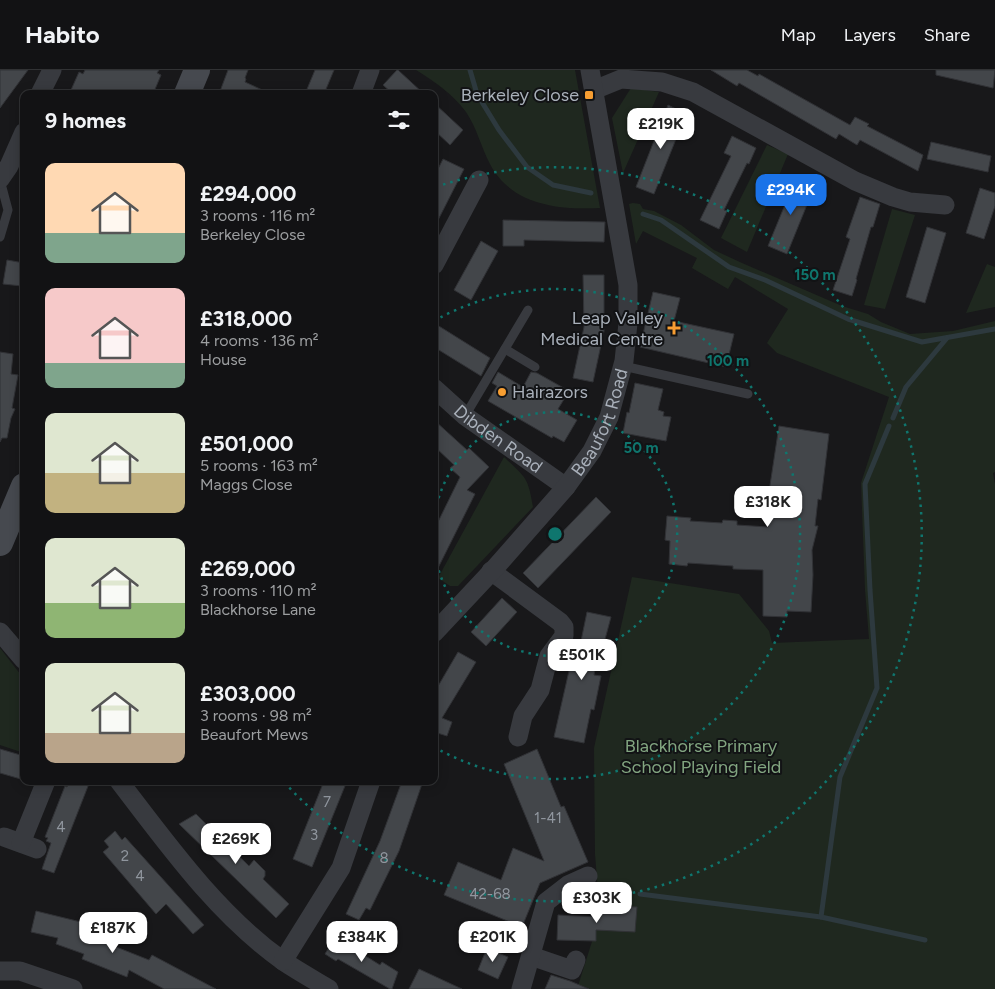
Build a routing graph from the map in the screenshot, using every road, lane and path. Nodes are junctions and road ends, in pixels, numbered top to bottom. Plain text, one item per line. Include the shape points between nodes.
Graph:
1 (52, 70) edge
2 (197, 70) edge
3 (370, 70) edge
4 (590, 70) edge
5 (42, 90) edge
6 (190, 90) edge
7 (362, 90) edge
8 (594, 90) junction
9 (20, 142) edge
10 (0, 180) edge
11 (479, 180) dead end
12 (944, 205) dead end
13 (0, 236) edge
14 (438, 257) edge
15 (528, 310) dead end
16 (505, 349) junction
17 (623, 366) junction
18 (535, 367) dead end
19 (438, 394) edge
20 (748, 394) dead end
21 (465, 416) junction
22 (566, 487) junction
23 (20, 493) edge
24 (5, 520) edge
25 (0, 543) edge
26 (492, 571) junction
27 (438, 630) edge
28 (0, 632) edge
29 (20, 655) edge
30 (518, 737) dead end
31 (44, 785) edge
32 (122, 785) edge
33 (370, 785) edge
34 (21, 843) dead end
35 (588, 876) dead end
36 (531, 956) junction
37 (576, 960) dead end
38 (283, 961) junction
39 (0, 970) edge
40 (66, 988) edge
41 (329, 989) edge
42 (521, 989) edge

1 - 5 street
2 - 6 street
3 - 7 street
4 - 8 street, Beaufort Road
8 - 12 street via 621,79 662,82 693,92 855,181 910,202
8 - 17 street, Beaufort Road via 628,285
9 - 10 street
10 - 13 lane via 8,210
11 - 14 street
15 - 16 lane
16 - 18 lane
16 - 21 lane
17 - 20 lane
17 - 22 street, Beaufort Road via 609,417 592,451
19 - 21 street, Dibden Road
21 - 22 street, Dibden Road
22 - 26 street, Beaufort Road
23 - 24 street
24 - 25 street
26 - 27 street, Beaufort Road
26 - 30 street via 564,627 564,636 549,656 540,690 522,716
28 - 29 street
31 - 34 street
32 - 38 street via 197,881 249,933
33 - 38 street via 341,868
35 - 36 street via 540,895
36 - 37 street via 572,970
36 - 42 street
38 - 41 street
39 - 40 street via 20,971

